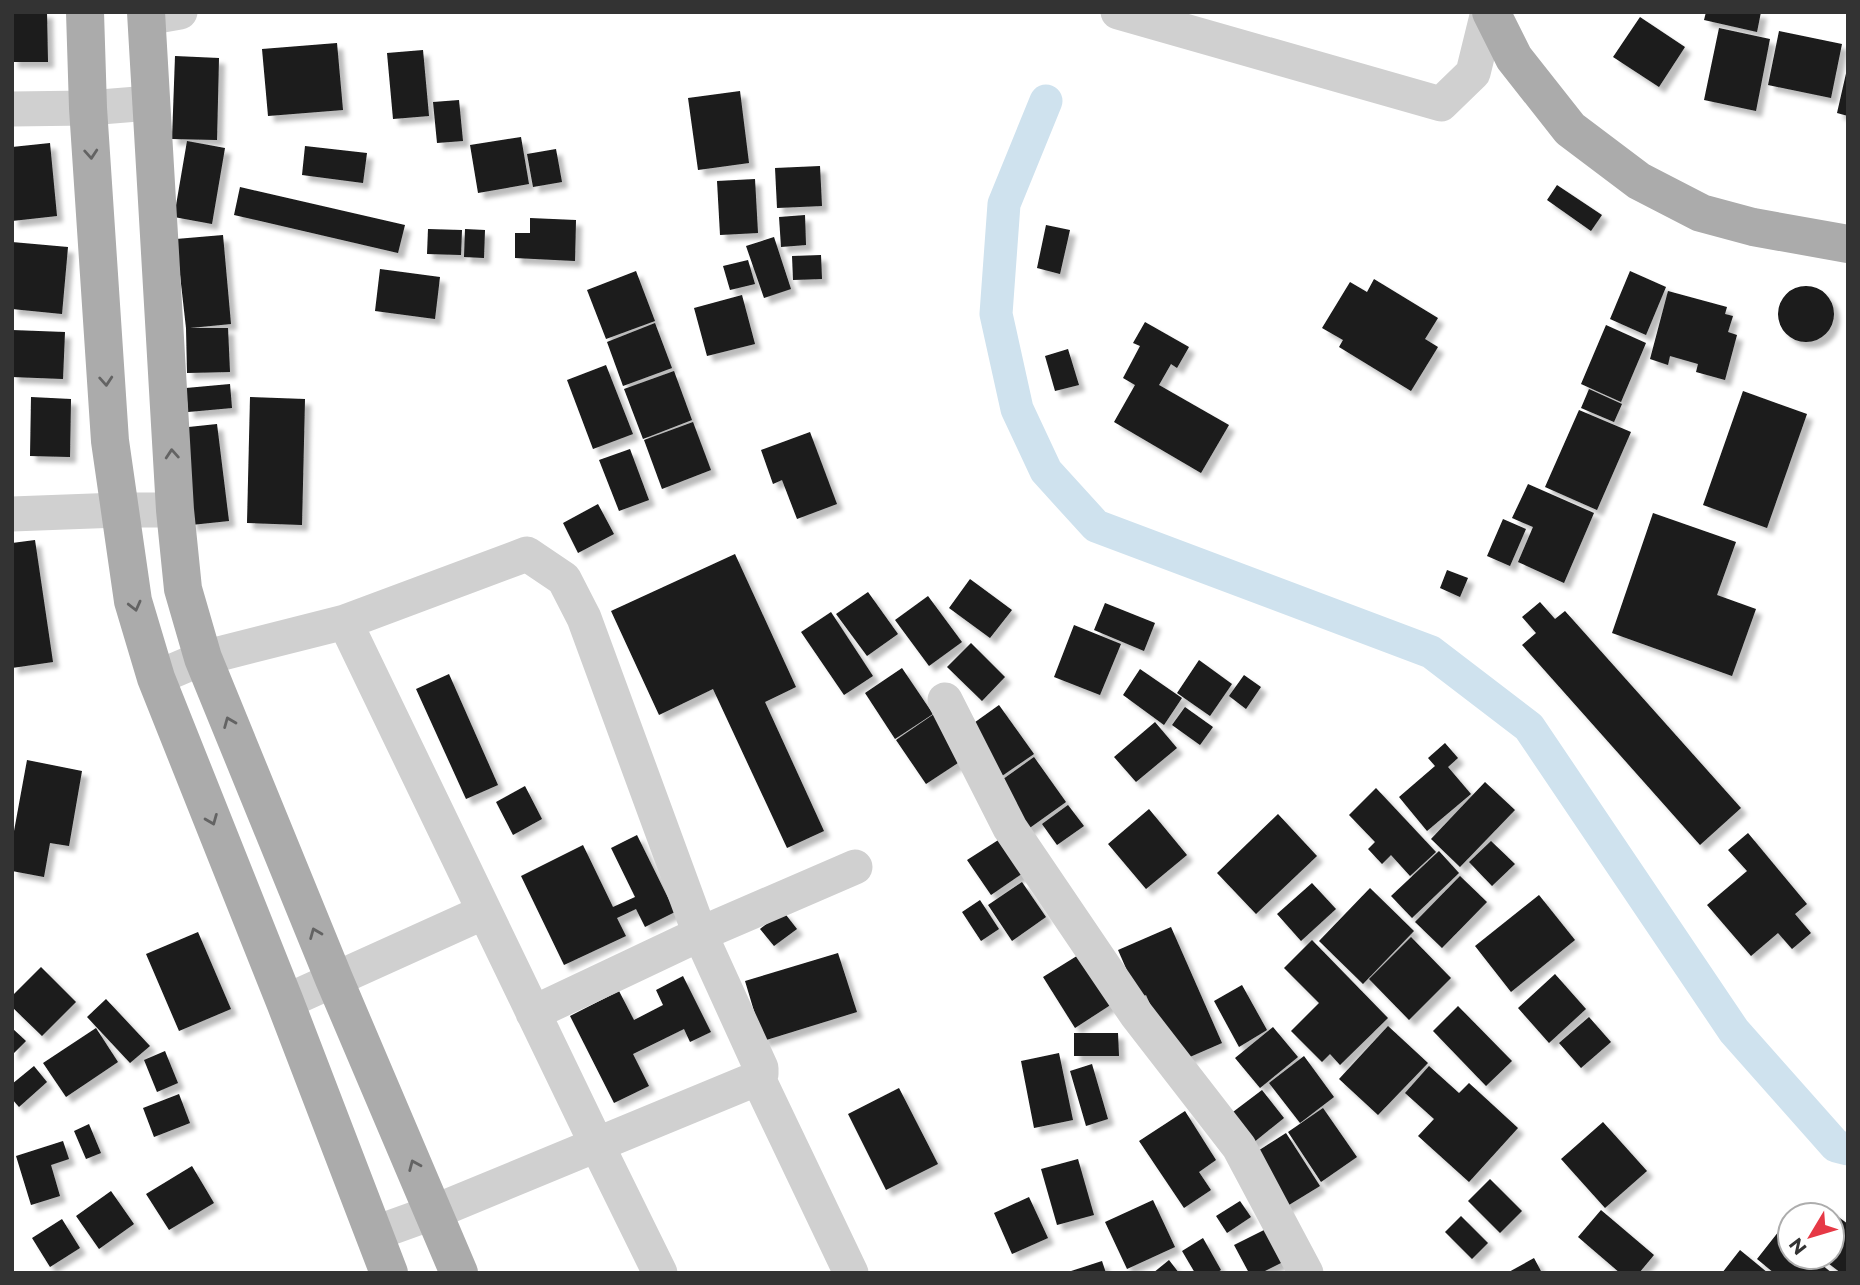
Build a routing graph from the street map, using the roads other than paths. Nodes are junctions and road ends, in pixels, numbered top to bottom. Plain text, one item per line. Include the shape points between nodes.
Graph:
1 (85, 12) edge
2 (1118, 12) edge
3 (1490, 12) edge
4 (157, 14) edge
5 (150, 103) junction
6 (88, 108) junction
7 (12, 109) edge
8 (1848, 244) edge
9 (119, 510) junction
10 (175, 510) junction
11 (12, 514) edge
12 (345, 622) junction
13 (203, 658) junction
14 (156, 678) junction
15 (945, 700) dead end
16 (855, 867) dead end
17 (484, 912) junction
18 (700, 934) junction
19 (334, 979) junction
20 (285, 1002) junction
21 (533, 1013) junction
22 (758, 1078) junction
23 (597, 1145) junction
24 (434, 1212) junction
25 (373, 1234) junction
26 (389, 1273) edge
27 (459, 1273) edge
28 (660, 1273) edge
29 (851, 1273) edge
30 (1306, 1273) edge

1 - 6 main road
2 - 3 street via 1441,104 1473,73
3 - 8 main road via 1514,58 1570,129 1639,181 1701,213
4 - 5 main road
5 - 6 street
10 -> 5 main road
6 - 7 street
6 -> 9 main road via 110,441
9 - 10 street
9 - 11 street
9 -> 14 main road via 132,601
10 - 13 main road via 183,589
12 - 13 street
12 - 17 street
12 - 18 street via 527,554 564,579 584,618
13 - 14 street
19 -> 13 main road
14 -> 20 main road
15 - 30 street via 1010,828 1136,1014 1239,1147
16 - 18 street
17 - 19 street
17 - 21 street
18 - 21 street
18 - 22 street via 761,1068
19 - 20 street
24 -> 19 main road
20 - 25 main road
21 - 23 street
22 - 23 street
22 - 29 street
23 - 24 street
23 - 28 street
24 - 25 street
24 - 27 main road
25 - 26 main road

